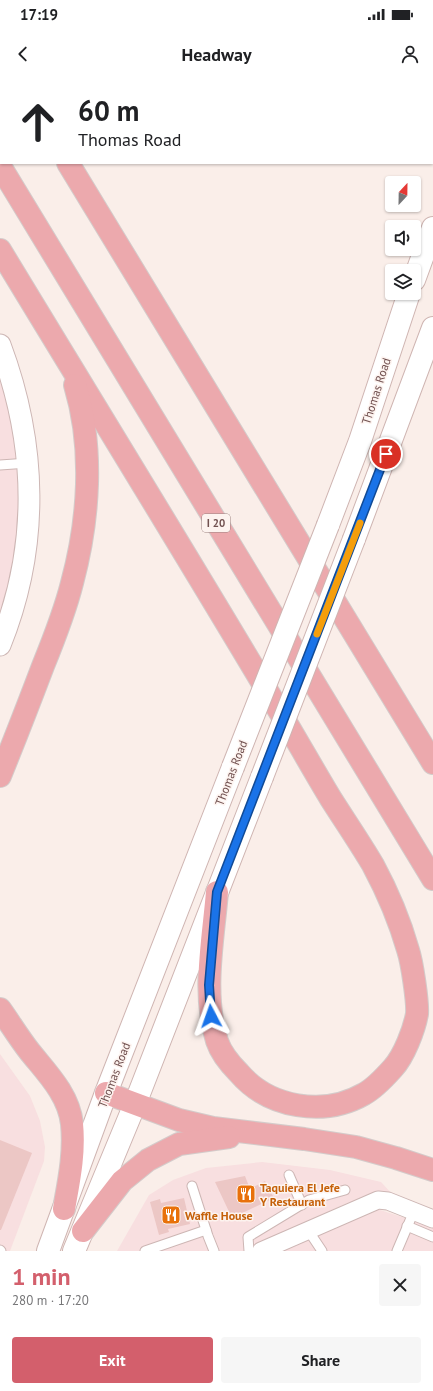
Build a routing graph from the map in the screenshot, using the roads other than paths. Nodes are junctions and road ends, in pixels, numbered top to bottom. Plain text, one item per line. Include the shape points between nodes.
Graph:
1 (69, 164) edge
2 (0, 166) edge
3 (433, 228) edge
4 (0, 250) edge
5 (420, 264) edge
6 (407, 300) edge
7 (433, 328) edge
8 (0, 345) edge
9 (60, 349) junction
10 (28, 463) junction
11 (0, 465) edge
12 (0, 645) edge
13 (433, 763) edge
14 (0, 776) edge
15 (433, 879) edge
16 (217, 892) junction
17 (0, 1009) edge
18 (106, 1093) junction
19 (135, 1104) junction
20 (252, 1134) junction
21 (433, 1170) edge
22 (288, 1175) dead end
23 (192, 1186) dead end
24 (345, 1190) dead end
25 (302, 1205) junction
26 (64, 1209) junction
27 (414, 1211) junction
28 (433, 1219) edge
29 (407, 1226) junction
30 (206, 1230) junction
31 (308, 1230) junction
32 (433, 1237) edge
33 (78, 1241) edge
34 (48, 1251) edge
35 (145, 1251) edge
36 (214, 1251) edge
37 (249, 1251) edge
38 (261, 1251) edge
39 (322, 1251) edge
40 (397, 1251) edge

1 - 13 highway
2 - 15 highway, I 20
3 - 5 main road
4 - 9 highway
6 - 18 main road, Thomas Road, bridge via 360,441
7 - 16 main road, bridge
8 - 10 street via 21,414
9 - 14 highway via 81,405 84,432 87,464 81,545 57,630
9 - 16 highway via 373,867 394,913 409,952 417,1013 410,1038 398,1063 386,1076 364,1094 324,1106 295,1106 270,1098 248,1084 228,1062 218,1045 211,1016 209,985
10 - 11 lane
10 - 12 street via 28,534 23,570
16 - 19 main road
17 - 26 highway via 54,1081 67,1104 72,1123 73,1154
18 - 19 highway
18 - 26 main road, Thomas Road
19 - 20 highway via 179,1120
19 - 33 main road
20 - 21 highway via 356,1147
20 - 33 highway via 179,1144 148,1160 122,1181
22 - 25 lane
23 - 30 lane
24 - 25 lane via 309,1200
25 - 37 lane via 248,1237
26 - 34 main road, Thomas Road
27 - 28 street
27 - 29 lane
27 - 31 street via 378,1200
29 - 32 lane
29 - 40 lane
30 - 35 lane
30 - 36 lane
31 - 38 street
31 - 39 lane

